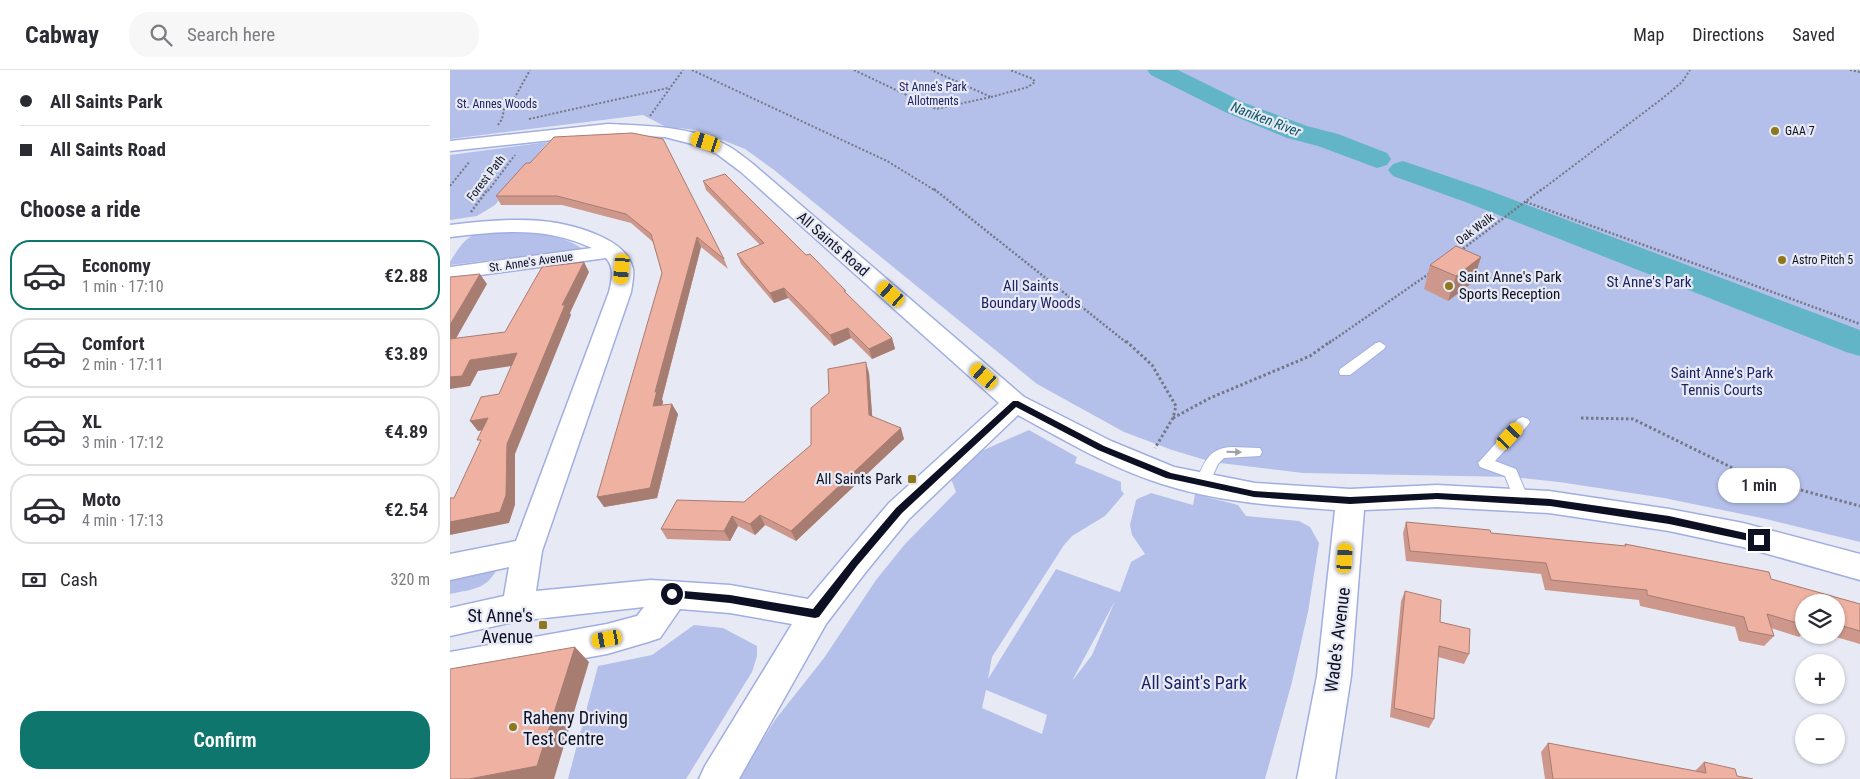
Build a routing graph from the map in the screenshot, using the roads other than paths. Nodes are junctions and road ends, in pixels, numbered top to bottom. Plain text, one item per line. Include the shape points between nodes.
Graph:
1 (450, 146) edge
2 (452, 234) edge
3 (613, 251) junction
4 (450, 273) edge
5 (1380, 346) dead end
6 (1345, 372) dead end
7 (1016, 403) junction
8 (1523, 422) dead end
9 (1255, 452) dead end
10 (1202, 484) junction
11 (1350, 500) junction
12 (1521, 500) junction
13 (527, 551) junction
14 (450, 567) edge
15 (1860, 567) edge
16 (672, 594) junction
17 (518, 607) junction
18 (815, 614) junction
19 (450, 622) edge
20 (450, 667) edge
21 (718, 779) edge
22 (1316, 779) edge

1 - 7 street, All Saints Road via 528,128 608,129 664,132 691,137 723,150
2 - 3 street via 510,225 547,226 586,236
3 - 4 street, St. Anne's Avenue
3 - 13 street via 622,269 620,292
5 - 6 lane
7 - 10 street, All Saints Road via 1101,448 1169,476
7 - 18 street via 899,511
8 - 12 lane via 1485,463 1511,473
10 -> 9 lane via 1219,453
10 - 11 street, All Saints Road via 1254,494
11 - 12 street, All Saints Road via 1437,496
11 - 22 street, Wade's Avenue via 1334,676
12 - 15 street, All Saints Road via 1669,520 1743,535
13 - 14 street
13 - 17 street
16 - 17 street via 651,593
16 - 18 street via 730,599
16 - 20 street via 648,628 607,639
17 - 19 street
18 - 21 street

